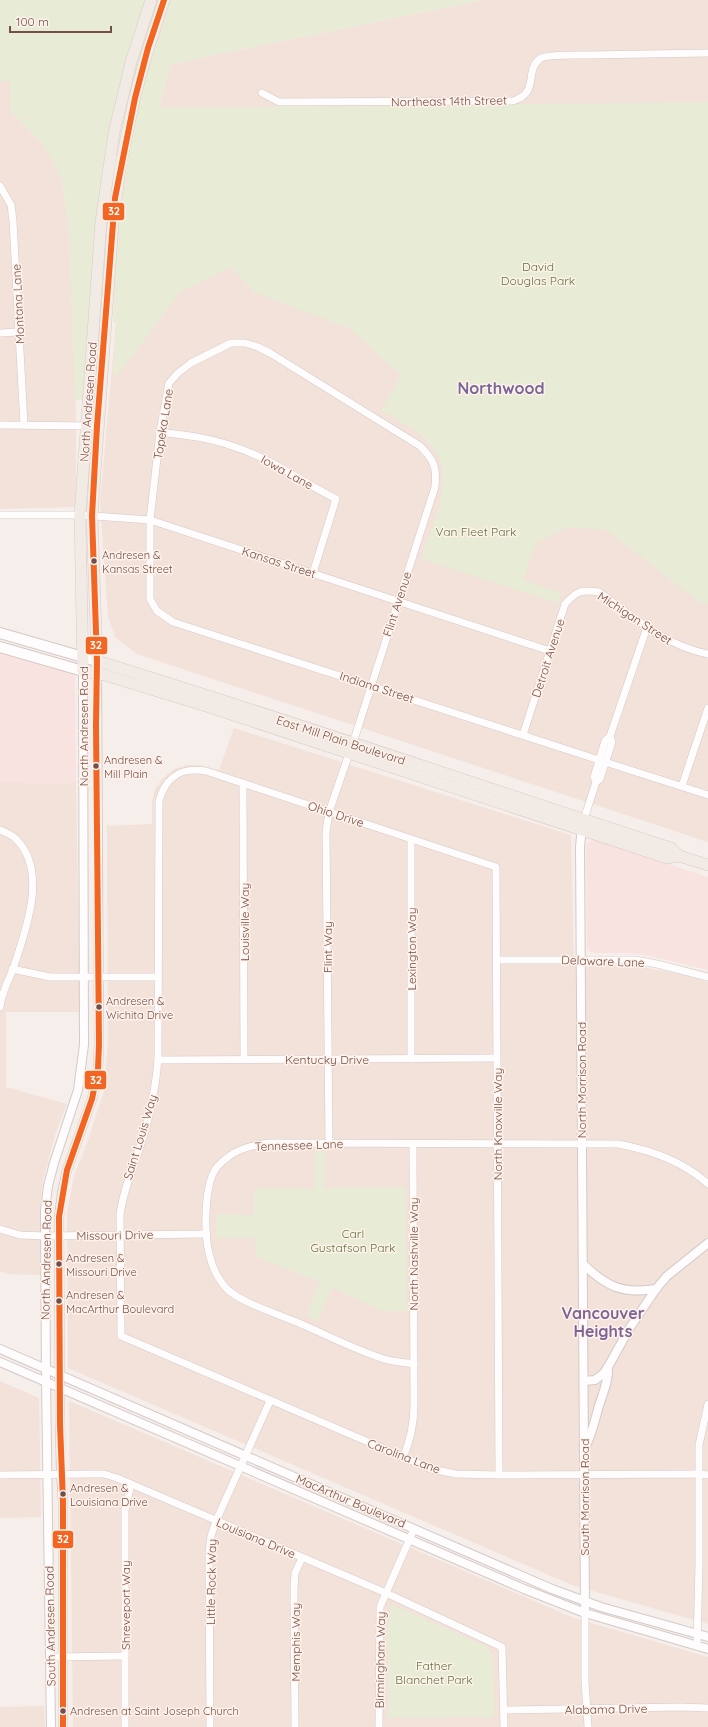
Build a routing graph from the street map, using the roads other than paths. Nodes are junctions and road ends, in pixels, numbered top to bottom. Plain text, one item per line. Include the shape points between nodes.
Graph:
1 (151, 0) edge
2 (164, 0) edge
3 (708, 53) edge
4 (262, 93) dead end
5 (0, 186) edge
6 (19, 332) junction
7 (0, 333) edge
8 (0, 425) edge
9 (24, 425) junction
10 (86, 426) junction
11 (97, 426) junction
12 (160, 432) junction
13 (435, 465) joint
14 (0, 515) edge
15 (80, 515) junction
16 (92, 516) junction
17 (150, 520) junction
18 (313, 573) junction
19 (584, 590) joint
20 (398, 601) junction
21 (157, 611) joint
22 (646, 627) junction
23 (0, 633) edge
24 (0, 647) edge
25 (550, 651) junction
26 (708, 654) edge
27 (83, 657) junction
28 (97, 661) junction
29 (83, 670) junction
30 (97, 673) junction
31 (371, 685) junction
32 (708, 708) edge
33 (523, 735) junction
34 (353, 743) junction
35 (349, 754) junction
36 (602, 761) junction
37 (175, 775) joint
38 (243, 784) junction
39 (682, 786) junction
40 (708, 795) edge
41 (329, 812) junction
42 (582, 825) junction
43 (0, 830) edge
44 (411, 839) junction
45 (708, 866) edge
46 (496, 867) joint
47 (496, 960) junction
48 (581, 960) junction
49 (12, 969) junction
50 (84, 977) junction
51 (98, 977) junction
52 (158, 977) junction
53 (708, 977) edge
54 (0, 1007) edge
55 (496, 1058) junction
56 (244, 1059) junction
57 (328, 1059) junction
58 (411, 1059) junction
59 (158, 1060) junction
60 (329, 1143) junction
61 (413, 1144) junction
62 (497, 1144) junction
63 (582, 1144) junction
64 (708, 1184) edge
65 (0, 1229) edge
66 (206, 1234) junction
67 (45, 1236) junction
68 (59, 1236) junction
69 (119, 1236) junction
70 (708, 1243) edge
71 (583, 1264) junction
72 (656, 1289) junction
73 (120, 1336) joint
74 (0, 1349) edge
75 (0, 1362) edge
76 (414, 1364) junction
77 (608, 1367) junction
78 (46, 1368) junction
79 (60, 1374) junction
80 (46, 1381) junction
81 (584, 1381) junction
82 (60, 1387) junction
83 (270, 1401) junction
84 (708, 1404) edge
85 (583, 1451) junction
86 (246, 1456) junction
87 (403, 1458) junction
88 (242, 1466) junction
89 (61, 1474) junction
90 (584, 1474) junction
91 (699, 1474) junction
92 (0, 1475) edge
93 (48, 1475) junction
94 (500, 1475) junction
95 (708, 1475) edge
96 (131, 1484) junction
97 (216, 1521) junction
98 (414, 1528) junction
99 (410, 1540) junction
100 (302, 1558) junction
101 (699, 1564) junction
102 (708, 1566) edge
103 (386, 1593) junction
104 (585, 1601) junction
105 (585, 1613) junction
106 (697, 1634) junction
107 (708, 1637) edge
108 (697, 1646) junction
109 (708, 1649) edge
110 (125, 1656) junction
111 (51, 1657) junction
112 (63, 1657) junction
113 (708, 1708) edge
114 (503, 1710) junction
115 (588, 1710) junction
116 (51, 1727) edge
117 (64, 1727) edge
118 (125, 1727) edge
119 (210, 1727) edge
120 (295, 1727) edge
121 (379, 1727) edge
122 (504, 1727) edge
123 (588, 1727) edge

1 - 10 main road, North Andresen Road via 122,99 105,190
2 - 11 main road, North Andresen Road via 139,79 121,162 113,223
3 - 4 street, Northeast 14th Street via 543,57 533,67 527,93 523,98 513,101 279,102
5 - 6 street, Montana Lane via 11,205
6 - 7 street
6 - 9 street, Montana Lane
8 - 9 street
9 - 10 street
10 - 11 street
10 - 15 main road, North Andresen Road
11 - 16 main road, North Andresen Road
12 - 13 street, Topeka Lane via 169,383 178,373 232,344 245,343 270,353 420,446
12 - 17 street, Topeka Lane
12 - 18 street, Iowa Lane via 210,439 236,447 285,469 336,499
13 - 20 street, Flint Avenue via 435,487
14 - 15 street, Kansas Street
15 - 16 street, Kansas Street
15 - 27 main road, North Andresen Road
16 - 17 street, Kansas Street
16 - 28 main road, North Andresen Road
17 - 18 street, Kansas Street
17 - 21 street, Topeka Lane via 150,599
18 - 20 street, Kansas Street
19 - 22 street, Michigan Street via 599,592
19 - 25 street, Detroit Avenue via 572,596 565,604
20 - 25 street, Kansas Street
20 - 31 street, Flint Avenue
21 - 31 street, Indiana Street via 173,622
22 - 26 street, Michigan Street via 671,642
22 - 36 street, North Morrison Road via 610,736 605,741
23 - 27 main road, East Mill Plain Boulevard
24 - 29 main road, East Mill Plain Boulevard
25 - 33 street, Detroit Avenue
27 - 28 main road, East Mill Plain Boulevard
27 - 29 main road, North Andresen Road
28 - 30 main road, North Andresen Road
28 - 34 main road, East Mill Plain Boulevard
29 - 30 main road, East Mill Plain Boulevard
29 - 50 street, North Andresen Road
30 - 35 main road, East Mill Plain Boulevard
30 - 51 street, North Andresen Road
31 - 33 street, Indiana Street
31 - 34 street, Flint Avenue
32 - 39 street
33 - 36 street, Indiana Street
34 - 42 main road, East Mill Plain Boulevard
35 - 41 street, Flint Way
35 - 42 main road, East Mill Plain Boulevard
36 - 39 street, Indiana Street
36 - 42 street, North Morrison Road via 594,776 596,782
37 - 38 street, Ohio Drive via 195,770
37 - 52 street, Saint Louis Way via 165,786 159,801
38 - 41 street, Ohio Drive
38 - 56 street, Louisville Way
39 - 40 street, Indiana Street
41 - 44 street, Ohio Drive
41 - 57 street, Flint Way via 326,832
42 - 45 main road, East Mill Plain Boulevard via 671,848 679,856
42 - 48 street, North Morrison Road
43 - 49 street via 15,839 27,856 32,872 33,886 28,920
44 - 46 street, Ohio Drive
44 - 58 street, Lexington Way
46 - 47 street, North Knoxville Way
47 - 48 street, Delaware Lane
47 - 55 street, North Knoxville Way
48 - 53 street, Delaware Lane via 635,960
48 - 63 street, North Morrison Road
49 - 50 street via 50,977
49 - 54 street
50 - 51 street
50 - 67 street, North Andresen Road via 83,1066 73,1108 48,1186
51 - 52 street
51 - 68 street, North Andresen Road via 98,1069 92,1099 67,1170 62,1194
52 - 59 street, Saint Louis Way
55 - 58 street, Kentucky Drive
55 - 62 street, North Knoxville Way
56 - 57 street, Kentucky Drive
56 - 59 street, Kentucky Drive
57 - 58 street, Kentucky Drive
57 - 60 street, Flint Way
59 - 69 street, Saint Louis Way via 154,1096 146,1128 123,1195
60 - 61 street, Tennessee Lane
60 - 66 street, Tennessee Lane via 253,1145 227,1158 216,1168 211,1181 206,1200
61 - 62 street, Tennessee Lane
61 - 76 street, North Nashville Way
62 - 63 street, Tennessee Lane
62 - 94 street, North Knoxville Way
63 - 64 street, Tennessee Lane via 618,1144 658,1154
63 - 71 street, North Morrison Road
65 - 67 street, Missouri Drive via 20,1235
66 - 69 street, Missouri Drive
66 - 76 street, Tennessee Lane via 208,1252 219,1280 239,1297 381,1358
67 - 68 street, Missouri Drive
67 - 78 street, North Andresen Road
68 - 69 street, Missouri Drive
68 - 79 street, North Andresen Road
69 - 73 street, Saint Louis Way
70 - 72 street via 667,1276
71 - 72 street via 611,1286 626,1291
71 - 81 street, North Morrison Road
72 - 77 street via 629,1329
73 - 83 street, Carolina Lane
74 - 78 street, MacArthur Boulevard
75 - 80 street, MacArthur Boulevard
76 - 87 street, North Nashville Way via 414,1422
77 - 81 street via 595,1380
77 - 85 street via 609,1379 591,1437
78 - 79 street, MacArthur Boulevard
78 - 80 street, North Andresen Road
79 - 82 street, North Andresen Road
79 - 86 street, MacArthur Boulevard
80 - 82 street, MacArthur Boulevard
80 - 93 street, South Andresen Road
81 - 85 street, South Morrison Road
82 - 88 street, MacArthur Boulevard
82 - 89 street, South Andresen Road
83 - 86 street, Little Rock Way
83 - 87 street, Carolina Lane
84 - 91 street via 699,1445
85 - 90 street, South Morrison Road
86 - 88 street, Little Rock Way
86 - 98 street, MacArthur Boulevard
87 - 94 street, Carolina Lane via 431,1469 456,1474
88 - 97 street, Little Rock Way
88 - 99 street, MacArthur Boulevard
89 - 93 street, Louisiana Drive
89 - 96 street, Louisiana Drive via 104,1474
89 - 112 street, South Andresen Road
90 - 91 street, Carolina Lane
90 - 94 street, Carolina Lane
90 - 104 street, South Morrison Road
91 - 95 street, Carolina Lane
91 - 101 street
92 - 93 street, Louisiana Drive
93 - 111 street, South Andresen Road
96 - 97 street, Louisiana Drive
96 - 110 street, Shreveport Way via 125,1510
97 - 100 street, Louisiana Drive
97 - 119 street, Little Rock Way via 209,1553
98 - 99 street, Birmingham Way
98 - 104 street, MacArthur Boulevard
99 - 103 street, Birmingham Way
99 - 105 street, MacArthur Boulevard
100 - 103 street, Louisiana Drive
100 - 120 street, Memphis Way via 295,1573 294,1589
101 - 102 street
101 - 106 street
103 - 114 street, Louisiana Drive via 502,1647
103 - 121 street, Birmingham Way via 380,1607 379,1619
104 - 105 street, South Morrison Road
104 - 106 street, MacArthur Boulevard
105 - 108 street, MacArthur Boulevard
105 - 115 street via 585,1682
106 - 107 street, MacArthur Boulevard
106 - 108 street
108 - 109 street, MacArthur Boulevard
110 - 112 street
110 - 118 street, Shreveport Way
111 - 112 street
111 - 116 street, South Andresen Road
112 - 117 street, South Andresen Road
113 - 115 street, Alabama Drive
114 - 115 street, Alabama Drive
114 - 122 street
115 - 123 street

